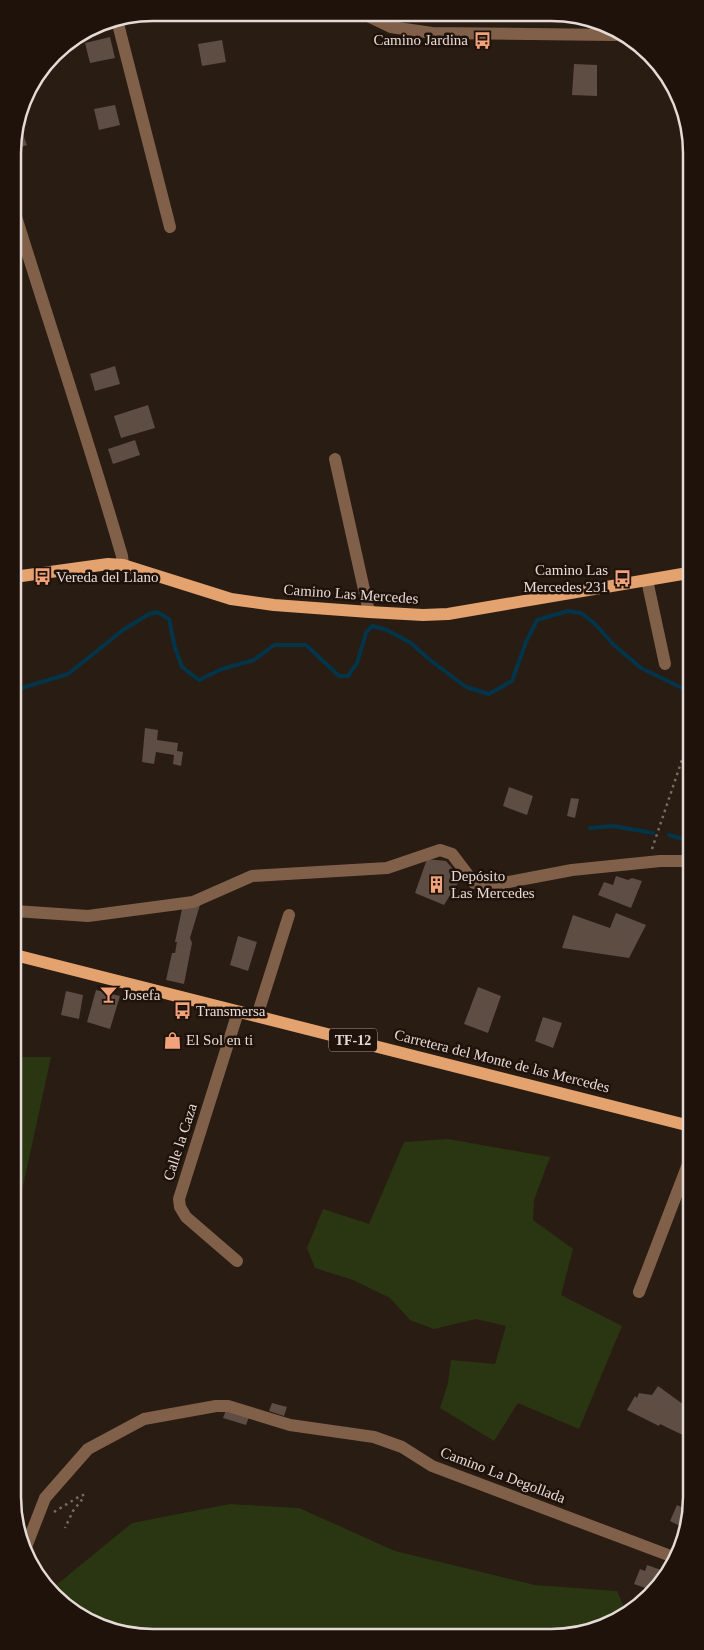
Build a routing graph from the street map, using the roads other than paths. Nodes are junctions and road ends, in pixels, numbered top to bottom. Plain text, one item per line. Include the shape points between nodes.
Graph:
1 (379, 21) edge
2 (119, 26) edge
3 (609, 35) edge
4 (170, 227) dead end
5 (22, 235) edge
6 (336, 458) dead end
7 (123, 565) junction
8 (683, 575) edge
9 (22, 576) edge
10 (647, 580) junction
11 (369, 612) junction
12 (664, 664) dead end
13 (682, 861) edge
14 (21, 911) edge
15 (289, 915) dead end
16 (21, 957) edge
17 (238, 1012) junction
18 (257, 1016) junction
19 (682, 1124) edge
20 (682, 1179) edge
21 (237, 1260) dead end
22 (639, 1292) dead end
23 (29, 1540) edge
24 (669, 1555) edge

1 - 3 street via 392,27 432,32
2 - 4 street
5 - 7 street via 97,468
6 - 11 street
7 - 9 main road, Camino Las Mercedes via 108,564
7 - 11 main road, Camino Las Mercedes via 231,599
8 - 10 main road, Camino Las Mercedes
10 - 11 main road, Camino Las Mercedes via 448,614 422,616
10 - 12 street
13 - 14 street via 572,870 487,886 474,883 452,854 440,850 387,868 252,876 193,902 88,916
15 - 18 street
16 - 17 main road, Carretera del Monte de las Mercedes / TF-12
17 - 18 main road, Carretera del Monte de las Mercedes / TF-12
17 - 21 street, Calle la Caza via 178,1199 186,1217
18 - 19 main road, Carretera del Monte de las Mercedes / TF-12
20 - 22 street
23 - 24 street, Camino La Degollada via 45,1498 88,1449 144,1419 228,1406 290,1425 374,1437 402,1447 432,1466

